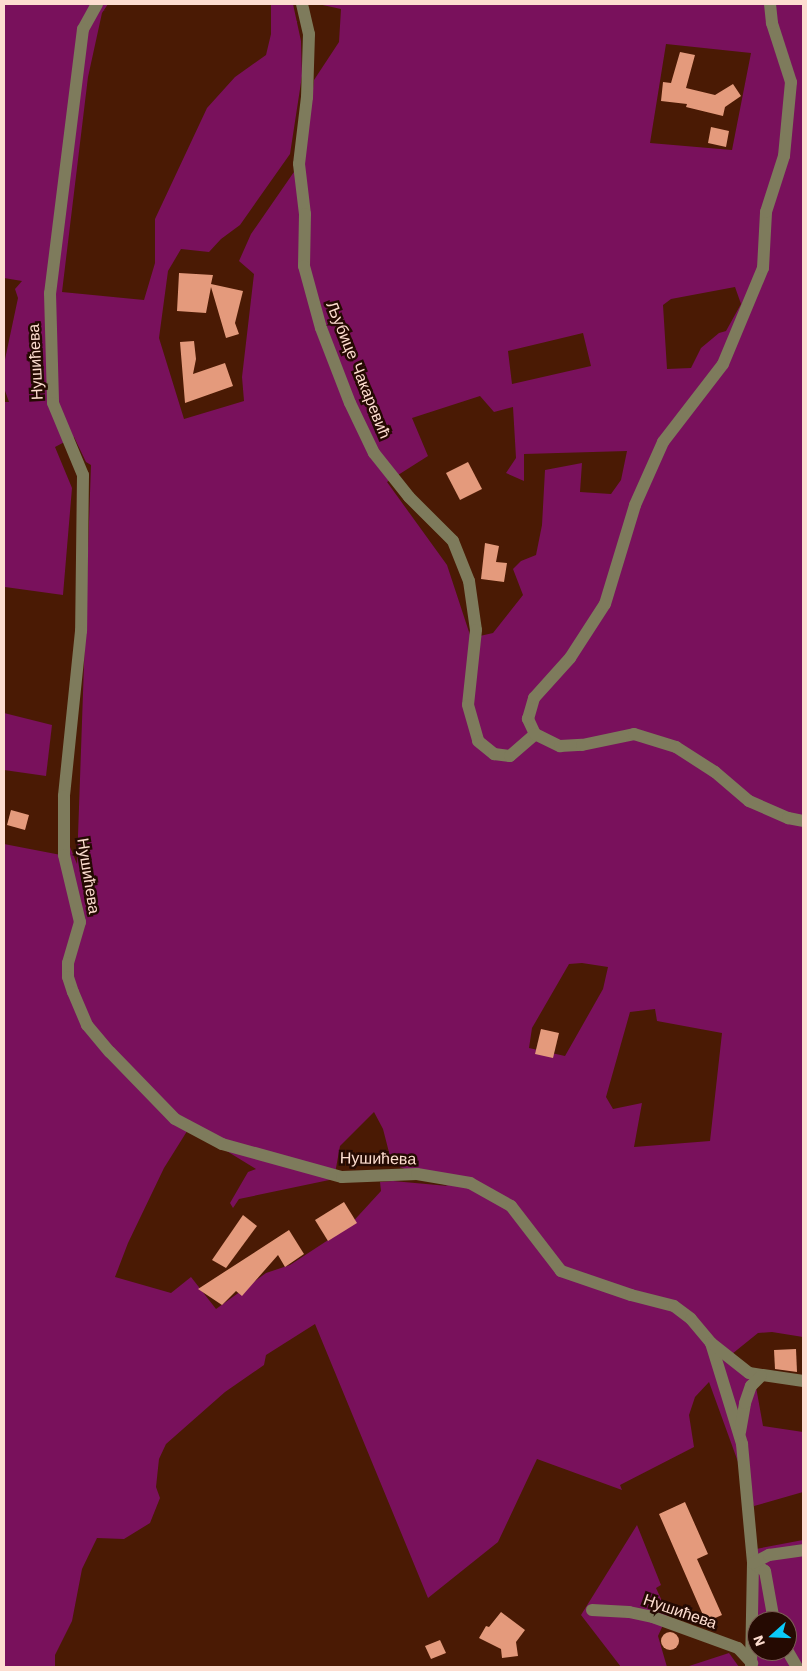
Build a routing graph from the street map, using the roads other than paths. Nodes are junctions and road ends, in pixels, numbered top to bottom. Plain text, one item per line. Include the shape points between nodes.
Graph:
1 (97, 4) edge
2 (302, 4) edge
3 (770, 4) edge
4 (536, 734) junction
5 (803, 821) edge
6 (711, 1344) junction
7 (761, 1376) junction
8 (803, 1380) edge
9 (739, 1435) junction
10 (803, 1550) edge
11 (753, 1564) junction
12 (592, 1610) dead end
13 (772, 1611) edge
14 (752, 1665) edge

1 - 6 street, Нушићева via 83,29 50,293 53,403 83,475 81,631 64,796 64,855 80,922 68,963 68,977 88,1025 175,1118 222,1144 342,1177 417,1174 470,1183 511,1206 561,1271 630,1296 674,1306 691,1319
2 - 4 street, Љубице Чакаревић via 310,34 307,97 298,164 305,214 304,266 321,328 350,403 374,453 409,497 452,541 469,581 476,630 468,705 478,741 494,754 510,756
3 - 4 street via 772,23 791,82 784,156 766,212 764,268 723,364 664,442 635,505 606,604 570,658 534,698 528,719
4 - 5 street via 560,746 582,745 634,734 676,747 715,772 749,802
6 - 7 street, Нушићева via 749,1374
6 - 9 street, Нушићева
7 - 8 street, Нушићева
7 - 9 street, Нушићева via 751,1386
9 - 11 street, Нушићева
10 - 11 street via 769,1555
11 - 13 street via 765,1571
11 - 14 street, Нушићева
12 - 14 street, Нушићева via 653,1617 738,1648

